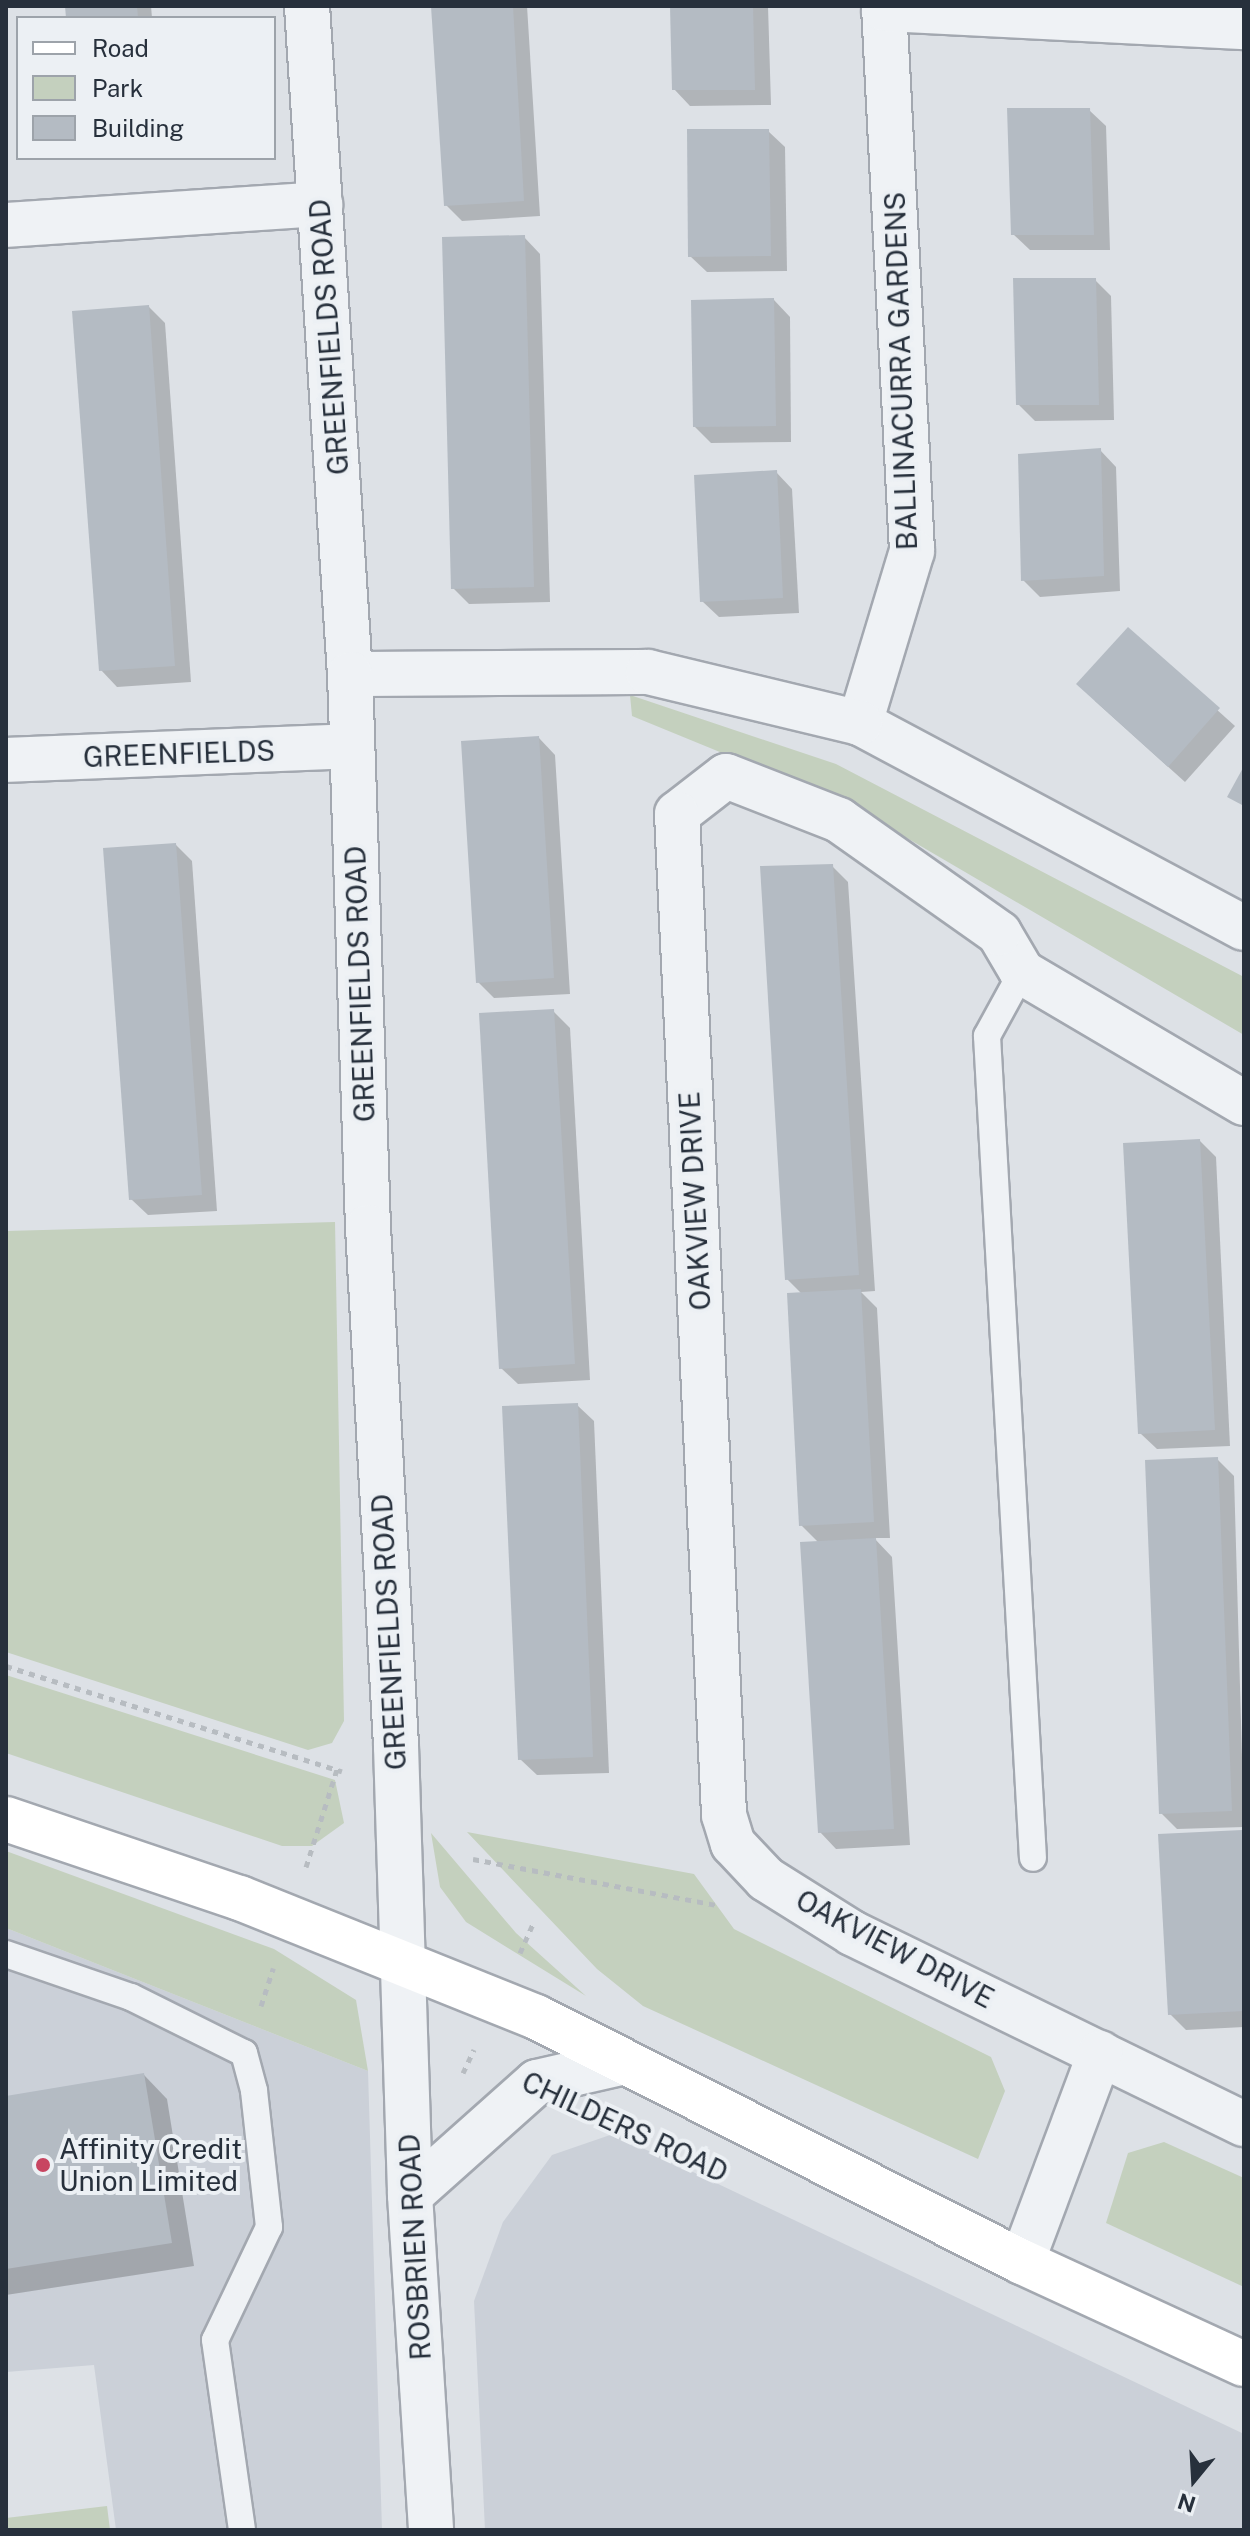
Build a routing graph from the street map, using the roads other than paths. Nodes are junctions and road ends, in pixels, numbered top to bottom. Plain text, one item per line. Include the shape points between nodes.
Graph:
1 (307, 6) edge
2 (884, 7) edge
3 (1244, 27) edge
4 (320, 204) junction
5 (6, 225) edge
6 (350, 674) junction
7 (860, 723) junction
8 (352, 746) junction
9 (6, 760) edge
10 (1244, 928) edge
11 (1022, 972) junction
12 (1244, 1103) edge
13 (6, 1819) edge
14 (1033, 1858) dead end
15 (6, 1954) edge
16 (403, 1963) junction
17 (1100, 2053) junction
18 (625, 2062) junction
19 (1244, 2124) edge
20 (410, 2195) junction
21 (1022, 2262) junction
22 (1244, 2364) edge
23 (242, 2530) edge
24 (431, 2530) edge

1 - 4 street, GREENFIELDS ROAD
2 - 3 street, BALLINACURRA GARDENS
2 - 7 street, BALLINACURRA GARDENS via 912,551
4 - 5 street
4 - 6 street, GREENFIELDS ROAD
6 - 7 street via 648,672
6 - 8 street, GREENFIELDS ROAD
7 - 10 street
8 - 9 street, GREENFIELDS
8 - 16 street, GREENFIELDS ROAD via 368,1227
11 - 12 street, OAKVIEW DRIVE
11 - 14 lane via 987,1036
11 - 17 street, OAKVIEW DRIVE via 999,933 839,820 726,776 677,814 724,1815 733,1844 766,1879 852,1933
13 - 16 main road, CHILDERS ROAD via 240,1898
15 - 23 lane via 131,1997 244,2053 254,2091 269,2227 215,2340
16 - 18 main road, CHILDERS ROAD via 536,2017
16 - 20 street, ROSBRIEN ROAD
17 - 19 street, OAKVIEW DRIVE
17 - 21 street
18 - 20 street via 537,2082
18 - 21 main road, CHILDERS ROAD
20 - 24 street, ROSBRIEN ROAD
21 - 22 main road, CHILDERS ROAD

